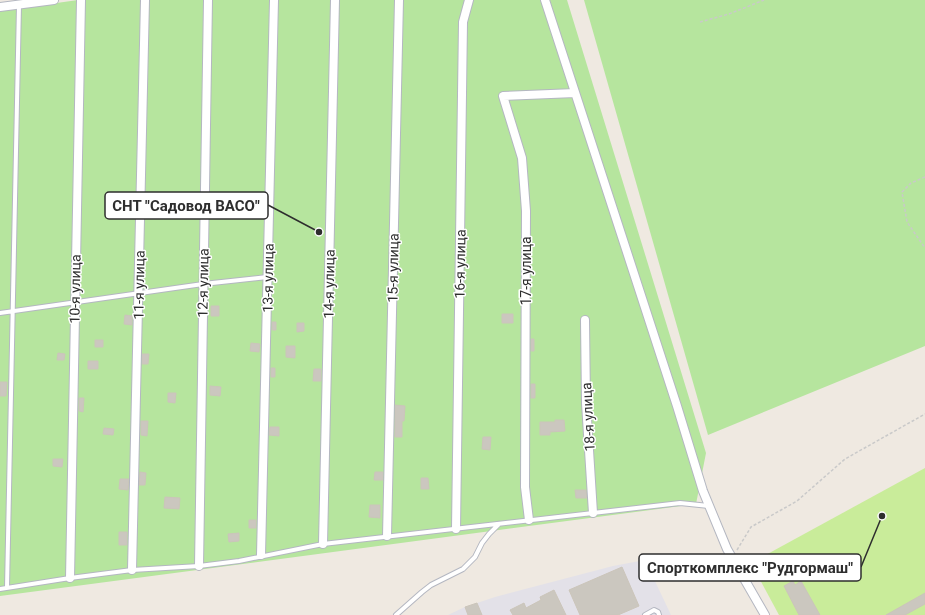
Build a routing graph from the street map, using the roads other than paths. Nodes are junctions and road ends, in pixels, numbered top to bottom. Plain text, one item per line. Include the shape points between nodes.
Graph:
1 (54, 0) edge
2 (81, 0) edge
3 (145, 0) edge
4 (208, 0) edge
5 (274, 0) edge
6 (335, 0) edge
7 (399, 0) edge
8 (469, 0) edge
9 (545, 0) edge
10 (19, 4) junction
11 (0, 7) edge
12 (575, 93) junction
13 (268, 277) junction
14 (203, 284) junction
15 (138, 294) junction
16 (75, 303) junction
17 (12, 311) junction
18 (0, 313) edge
19 (585, 320) dead end
20 (709, 506) junction
21 (593, 513) junction
22 (529, 520) junction
23 (499, 524) junction
24 (456, 529) junction
25 (387, 536) junction
26 (324, 544) junction
27 (261, 555) junction
28 (199, 566) junction
29 (132, 570) junction
30 (70, 578) junction
31 (7, 588) junction
32 (0, 589) edge
33 (396, 615) edge
34 (645, 615) edge
35 (659, 615) edge
36 (765, 615) edge

1 - 10 street
2 - 16 street, 10-я улица
3 - 15 street, 11-я улица
4 - 14 street, 12-я улица
5 - 13 street, 13-я улица
6 - 26 street, 14-я улица
7 - 25 street, 15-я улица
8 - 24 street, 16-я улица via 463,22
9 - 12 street
10 - 11 street
10 - 17 lane
12 - 20 street
12 - 22 street, 17-я улица via 503,96 522,158 526,211 525,487
13 - 14 lane
13 - 27 street, 13-я улица
14 - 15 lane
14 - 28 street, 12-я улица
15 - 16 lane
15 - 29 street, 11-я улица
16 - 17 lane
16 - 30 street, 10-я улица
17 - 18 lane
17 - 31 lane
19 - 21 street, 18-я улица via 586,403
20 - 21 lane via 680,504
20 - 36 street via 726,549
21 - 22 lane
22 - 23 lane
23 - 24 lane
23 - 33 lane via 463,569 422,592
24 - 25 lane
25 - 26 lane
26 - 27 lane
27 - 28 lane via 239,561
28 - 29 lane
29 - 30 lane
30 - 31 lane
31 - 32 lane
34 - 35 lane via 654,610

